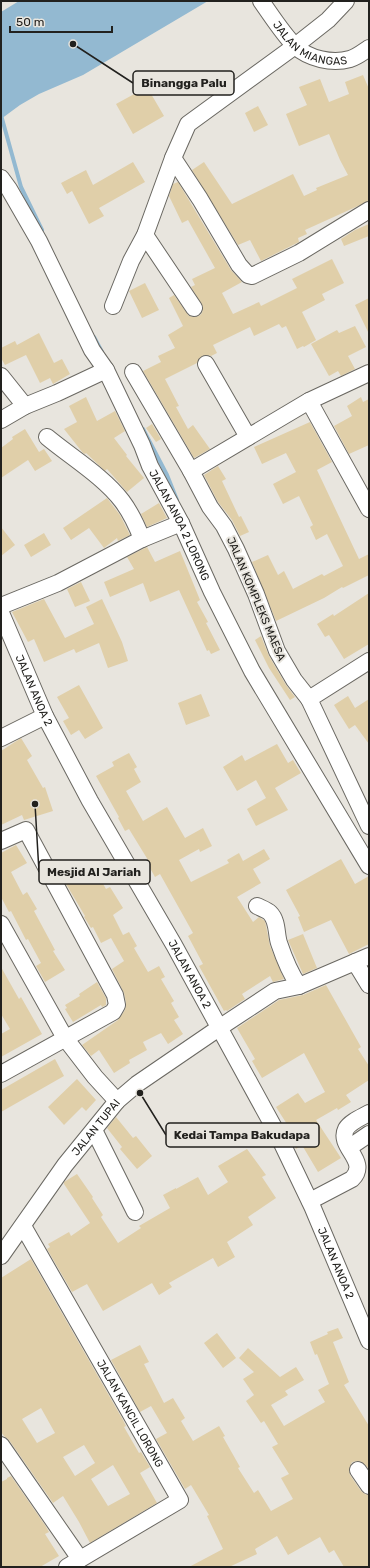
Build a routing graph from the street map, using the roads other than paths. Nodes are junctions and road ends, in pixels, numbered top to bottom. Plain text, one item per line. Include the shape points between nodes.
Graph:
1 (261, 1) edge
2 (346, 1) edge
3 (295, 46) junction
4 (369, 48) edge
5 (173, 158) junction
6 (1, 178) edge
7 (369, 210) edge
8 (145, 235) junction
9 (113, 306) dead end
10 (194, 308) dead end
11 (206, 364) dead end
12 (106, 370) junction
13 (133, 372) dead end
14 (369, 373) edge
15 (1, 376) edge
16 (309, 401) junction
17 (24, 406) junction
18 (1, 420) edge
19 (47, 437) dead end
20 (248, 437) junction
21 (191, 471) junction
22 (369, 509) edge
23 (181, 523) junction
24 (142, 539) junction
25 (1, 606) edge
26 (1, 613) edge
27 (369, 661) edge
28 (309, 699) junction
29 (45, 716) junction
30 (1, 738) edge
31 (369, 826) edge
32 (1, 841) edge
33 (369, 866) edge
34 (256, 906) dead end
35 (1, 924) edge
36 (362, 959) edge
37 (369, 985) edge
38 (298, 986) junction
39 (219, 1028) junction
40 (65, 1038) junction
41 (1, 1074) edge
42 (117, 1101) junction
43 (369, 1113) edge
44 (94, 1130) junction
45 (369, 1134) edge
46 (350, 1147) junction
47 (310, 1201) junction
48 (135, 1212) dead end
49 (23, 1226) junction
50 (1, 1256) edge
51 (369, 1341) edge
52 (1, 1445) edge
53 (358, 1470) dead end
54 (369, 1486) edge
55 (73, 1563) edge

1 - 3 street, JALAN MIANGAS
2 - 3 street via 328,20
3 - 4 street, JALAN MIANGAS via 321,60 335,62 351,59
3 - 5 street via 188,124
5 - 7 street via 239,265 248,275 252,276 299,253
5 - 8 street
6 - 12 street, JALAN ANOA 2 LORONG via 39,241 92,350
8 - 9 street via 131,261
8 - 10 street
11 - 20 street
12 - 17 street
12 - 23 street, JALAN ANOA 2 LORONG via 150,466
13 - 21 street, JALAN KOMPLEKS MAESA
14 - 16 street
15 - 17 street
16 - 20 street
16 - 22 street
17 - 18 street
19 - 24 street via 109,487 135,521
20 - 21 street
21 - 28 street, JALAN KOMPLEKS MAESA via 236,549 256,594 276,651
23 - 24 street
23 - 33 street, JALAN ANOA 2 LORONG via 252,671
24 - 25 street via 58,583
26 - 29 street, JALAN ANOA 2
27 - 28 street
28 - 31 street, JALAN KOMPLEKS MAESA
29 - 30 street
29 - 39 street, JALAN ANOA 2 via 90,801
32 - 40 street via 26,830 114,995 116,1005 113,1012
34 - 38 street via 271,914 282,952
35 - 40 street
36 - 37 street
36 - 38 street, JALAN TUPAI
38 - 39 street, JALAN TUPAI via 275,991
39 - 42 street, JALAN TUPAI via 137,1084
39 - 47 street, JALAN ANOA 2 via 277,1133
40 - 41 street
40 - 42 street
42 - 44 street, JALAN TUPAI
43 - 46 street via 346,1128 346,1138
44 - 48 street
44 - 49 street, JALAN TUPAI via 54,1180
45 - 46 street
46 - 47 street via 359,1167 357,1175
47 - 51 street, JALAN ANOA 2
49 - 50 street, JALAN TUPAI
49 - 55 street, JALAN KANCIL LORONG via 180,1500
52 - 55 street, JALAN KANCIL LORONG
53 - 54 street

